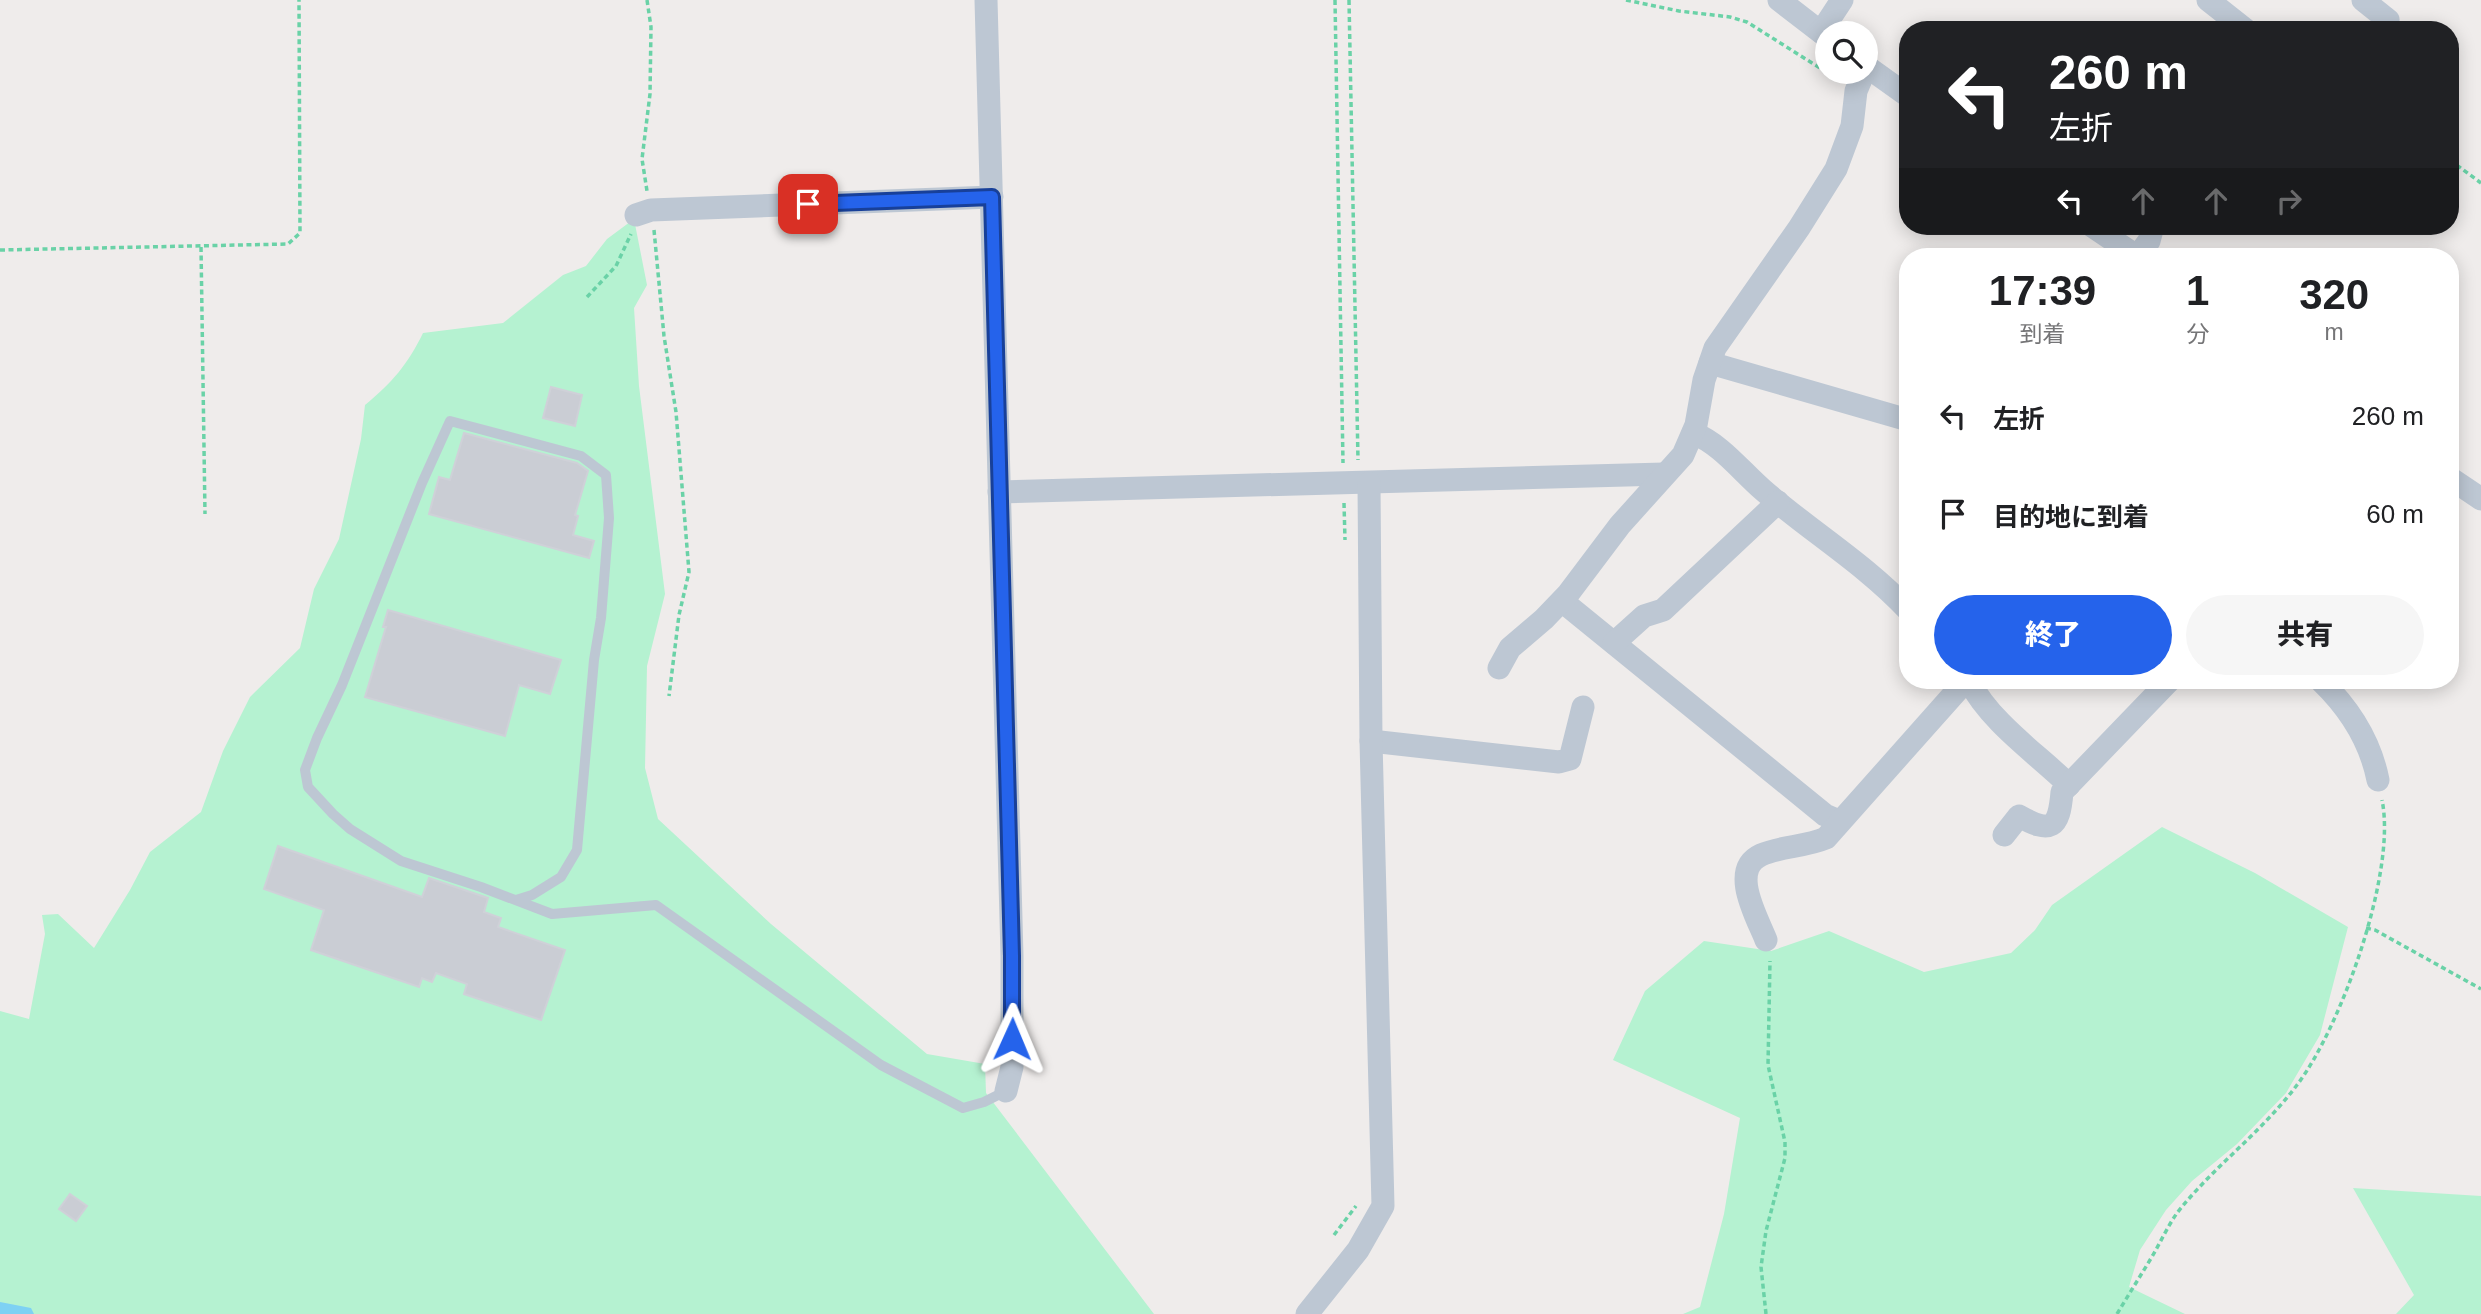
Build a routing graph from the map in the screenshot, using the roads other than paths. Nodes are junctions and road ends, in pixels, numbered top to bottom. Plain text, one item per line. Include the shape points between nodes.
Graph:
1 (986, 0) edge
2 (1779, 0) edge
3 (1842, 0) edge
4 (2208, 0) edge
5 (2363, 0) edge
6 (1831, 21) edge
7 (2235, 21) edge
8 (2388, 21) edge
9 (1815, 27) edge
10 (1878, 81) edge
11 (1861, 84) edge
12 (1899, 91) edge
13 (992, 197) junction
14 (643, 213) road end
15 (2105, 235) edge
16 (2124, 248) edge
17 (1710, 363) junction
18 (1899, 417) edge
19 (1693, 433) junction
20 (1664, 474) junction
21 (1357, 484) junction
22 (2459, 484) edge
23 (999, 492) junction
24 (2481, 499) edge
25 (1778, 502) junction
26 (1899, 598) edge
27 (1562, 601) junction
28 (1614, 643) junction
29 (1499, 668) dead end
30 (1958, 689) edge
31 (1973, 689) edge
32 (2160, 689) edge
33 (2329, 689) edge
34 (1583, 707) dead end
35 (1371, 741) junction
36 (2378, 780) road end
37 (2069, 785) junction
38 (1839, 821) junction
39 (2004, 835) dead end
40 (516, 900) junction
41 (1766, 940) road end
42 (1006, 1091) joint
43 (1307, 1314) edge

1 - 13 street
2 - 9 street
3 - 6 street
4 - 7 street
5 - 8 street
10 - 12 street
11 - 17 street via 1836,170 1715,348
13 - 14 street
13 - 23 street
15 - 16 street
17 - 18 street
17 - 19 street
19 - 20 street via 1684,455
19 - 25 street via 1705,438
20 - 21 street
20 - 27 street
21 - 23 street
21 - 35 street
22 - 24 street
23 - 42 street via 1012,956 1012,1067
25 - 26 street
25 - 28 street via 1662,610 1644,615
27 - 28 street
27 - 29 street via 1510,648
28 - 38 street
30 - 38 street
31 - 37 street via 2005,727
32 - 37 street
33 - 36 street via 2358,726
34 - 35 street via 1570,759 1559,762
35 - 43 street via 1383,1206 1358,1250
37 - 39 street via 2062,792 2055,822 2038,827 2018,816
38 - 41 street via 1826,838 1760,856 1746,869 1745,881
40 - 40 lane via 401,861 333,814 308,788 305,770 450,421 581,456 606,475 609,518 577,850 561,877
40 - 42 lane via 552,914 656,905 881,1065 963,1108

